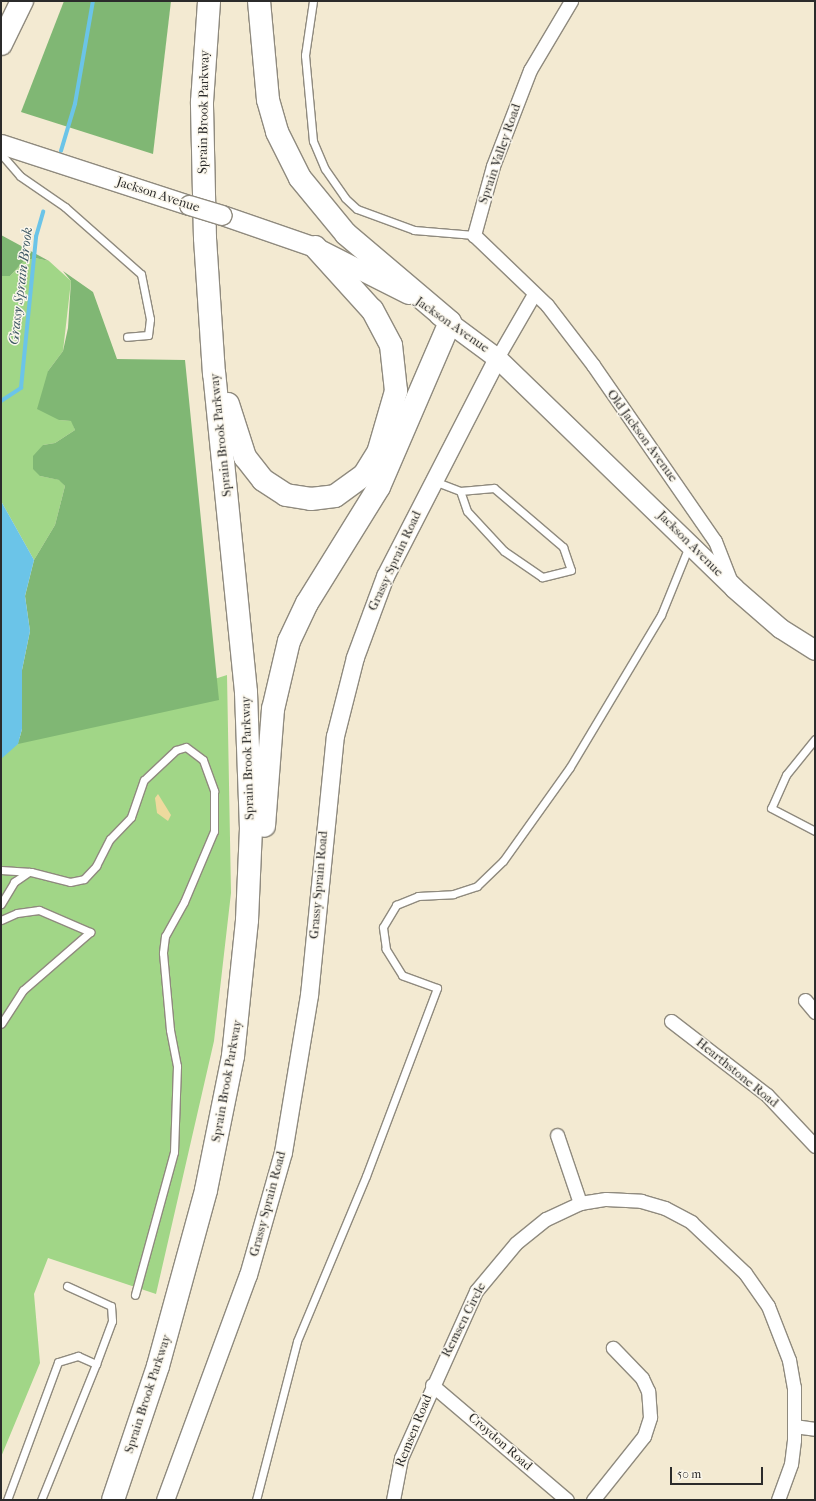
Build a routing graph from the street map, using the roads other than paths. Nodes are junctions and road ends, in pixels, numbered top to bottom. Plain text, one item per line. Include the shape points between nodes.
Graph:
1 (22, 1) edge
2 (209, 1) edge
3 (259, 1) edge
4 (313, 1) edge
5 (571, 1) edge
6 (1, 44) edge
7 (1, 144) edge
8 (1, 154) edge
9 (474, 236) junction
10 (315, 247) junction
11 (534, 294) junction
12 (450, 322) junction
13 (210, 329) junction
14 (127, 337) dead end
15 (497, 358) junction
16 (434, 481) junction
17 (460, 491) junction
18 (689, 545) junction
19 (734, 588) junction
20 (815, 650) edge
21 (815, 739) edge
22 (815, 831) edge
23 (1, 870) edge
24 (29, 872) junction
25 (1, 904) edge
26 (1, 920) edge
27 (805, 1000) dead end
28 (239, 1011) junction
29 (815, 1012) edge
30 (671, 1021) dead end
31 (1, 1024) edge
32 (557, 1135) dead end
33 (815, 1146) edge
34 (580, 1204) junction
35 (67, 1286) dead end
36 (135, 1295) dead end
37 (613, 1348) dead end
38 (96, 1364) junction
39 (432, 1385) junction
40 (794, 1426) junction
41 (815, 1429) edge
42 (7, 1500) edge
43 (41, 1500) edge
44 (113, 1500) edge
45 (165, 1500) edge
46 (256, 1500) edge
47 (393, 1500) edge
48 (567, 1500) edge
49 (593, 1500) edge
50 (778, 1500) edge

1 - 6 highway
2 - 13 highway, Sprain Brook Parkway via 202,147
3 - 12 highway via 268,100 279,138 300,178 346,234
4 - 9 lane via 305,55 313,141 341,192 357,209 414,230
5 - 9 street, Sprain Valley Road via 530,70 493,166
7 - 10 main road, Jackson Avenue, bridge
8 - 14 lane via 20,176 64,207 142,274 150,320 148,335
9 - 11 street
10 - 12 main road, Jackson Avenue via 405,292
10 - 13 highway via 372,310 394,356 396,391 388,430 372,464 355,483 335,496 311,499 286,495 263,480 238,442
11 - 15 street, Grassy Sprain Road
11 - 19 street, Old Jackson Avenue via 547,305 594,365 688,499 715,541
12 - 15 main road, Jackson Avenue
12 - 28 highway via 378,487 300,616 284,654 271,729 258,901
13 - 28 highway, Sprain Brook Parkway via 242,647 249,761 249,882
15 - 16 street, Grassy Sprain Road
15 - 18 main road, Jackson Avenue
16 - 17 lane
16 - 45 street, Grassy Sprain Road via 385,576 355,658 335,736 309,995 283,1152 248,1275
17 - 17 lane via 494,488 563,547 570,570 542,577 504,551 467,511
18 - 19 main road, Jackson Avenue
18 - 46 lane via 661,616 570,768 503,861 477,886 452,894 418,896 396,905 383,927 386,949 402,975 437,988 366,1176 297,1341
19 - 20 main road, Jackson Avenue via 780,628
21 - 22 lane via 786,775 771,808
23 - 24 lane
24 - 25 lane via 14,882
24 - 36 lane via 70,882 84,879 96,866 110,839 131,817 144,780 176,750 186,747 203,760 214,791 214,831 184,902 165,936 163,953 170,1030 177,1066 174,1152
26 - 31 lane via 17,913 39,910 90,932 23,990
27 - 29 street
28 - 44 highway, Sprain Brook Parkway via 224,1104 196,1234 156,1373
30 - 33 street, Hearthstone Road via 768,1095
32 - 34 street
34 - 39 street, Remsen Circle via 546,1219 516,1243 491,1271 476,1291
34 - 40 street, Remsen Circle via 606,1199 641,1201 665,1208 691,1222 736,1263 768,1306 780,1334 794,1387
35 - 38 lane via 111,1306 112,1321
37 - 49 street via 642,1378 648,1391 650,1417 644,1436
38 - 42 lane via 70,1356 58,1362
38 - 43 lane
39 - 47 street, Remsen Road via 401,1458
39 - 48 street, Croydon Road
40 - 41 street
40 - 50 street, Remsen Circle via 791,1464

